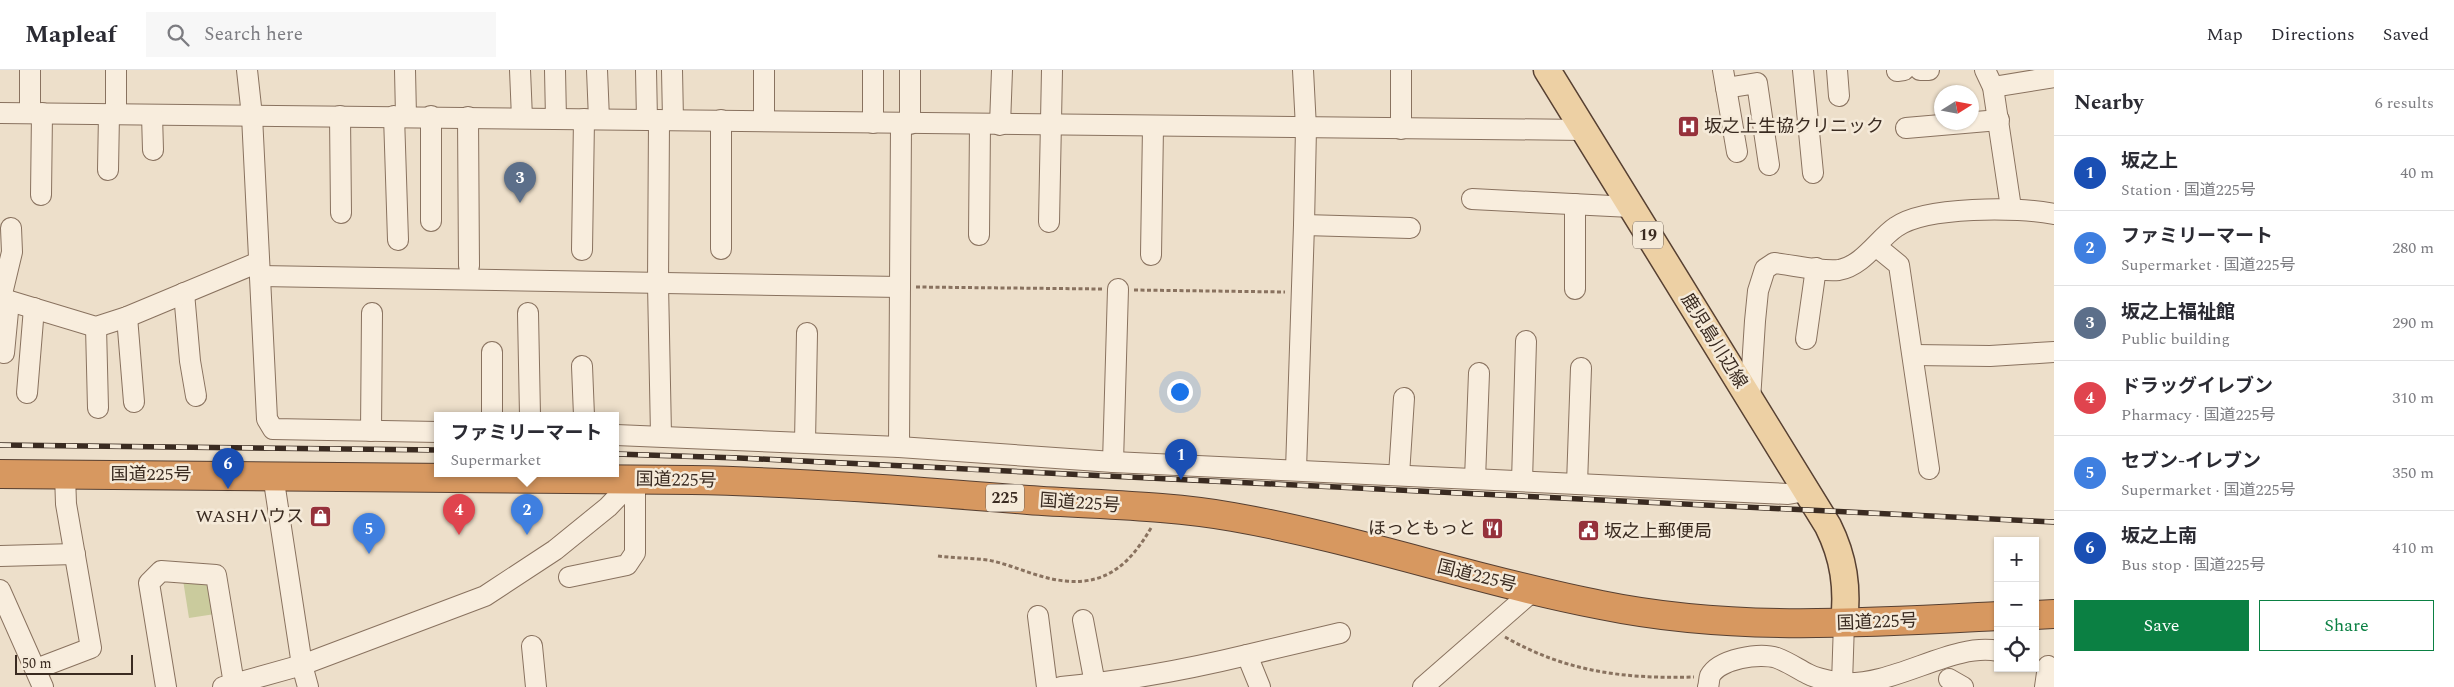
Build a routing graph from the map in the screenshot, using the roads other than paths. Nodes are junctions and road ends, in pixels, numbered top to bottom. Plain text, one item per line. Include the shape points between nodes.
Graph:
1 (30, 70) edge
2 (116, 70) edge
3 (247, 70) edge
4 (405, 70) edge
5 (520, 70) edge
6 (555, 70) edge
7 (597, 70) edge
8 (646, 70) edge
9 (672, 70) edge
10 (764, 70) edge
11 (873, 70) edge
12 (910, 70) edge
13 (1002, 70) edge
14 (1052, 70) edge
15 (1303, 70) edge
16 (1401, 70) edge
17 (1547, 70) edge
18 (1803, 70) edge
19 (1837, 70) edge
20 (1920, 70) edge
21 (1929, 70) edge
22 (2054, 77) edge
23 (1725, 79) edge
24 (1989, 79) edge
25 (1839, 96) dead end
26 (0, 113) edge
27 (36, 113) junction
28 (113, 114) junction
29 (152, 114) junction
30 (252, 116) junction
31 (340, 116) junction
32 (400, 116) junction
33 (431, 116) junction
34 (468, 117) junction
35 (522, 118) junction
36 (556, 118) junction
37 (591, 119) junction
38 (660, 120) junction
39 (721, 120) junction
40 (764, 120) junction
41 (1998, 120) junction
42 (874, 123) junction
43 (905, 124) junction
44 (980, 124) junction
45 (1000, 125) junction
46 (1051, 125) junction
47 (1153, 127) junction
48 (1306, 128) junction
49 (1906, 128) dead end
50 (1401, 129) junction
51 (1584, 130) junction
52 (153, 150) dead end
53 (1737, 152) dead end
54 (1769, 165) dead end
55 (108, 170) dead end
56 (1813, 172) dead end
57 (41, 195) dead end
58 (1472, 199) dead end
59 (1575, 204) junction
60 (1631, 207) junction
61 (2011, 208) junction
62 (341, 213) dead end
63 (2054, 214) edge
64 (431, 221) dead end
65 (1049, 222) dead end
66 (1304, 225) junction
67 (11, 228) dead end
68 (1410, 228) dead end
69 (980, 235) dead end
70 (398, 240) dead end
71 (1877, 247) junction
72 (721, 249) dead end
73 (582, 250) dead end
74 (1151, 255) dead end
75 (470, 266) dead end
76 (1816, 268) junction
77 (259, 269) junction
78 (658, 284) junction
79 (900, 287) junction
80 (1118, 289) dead end
81 (1575, 289) dead end
82 (184, 293) junction
83 (3, 299) edge
84 (34, 308) junction
85 (372, 313) dead end
86 (528, 313) dead end
87 (127, 317) junction
88 (96, 327) junction
89 (806, 333) dead end
90 (1806, 339) dead end
91 (1526, 341) dead end
92 (492, 352) dead end
93 (2054, 352) edge
94 (4, 353) dead end
95 (1914, 355) junction
96 (582, 366) dead end
97 (1581, 368) dead end
98 (1479, 374) dead end
99 (27, 393) dead end
100 (196, 396) dead end
101 (1404, 398) dead end
102 (1750, 400) junction
103 (134, 402) dead end
104 (98, 408) dead end
105 (492, 412) edge
106 (530, 412) edge
107 (584, 412) edge
108 (371, 431) junction
109 (434, 432) edge
110 (619, 435) edge
111 (661, 436) junction
112 (805, 442) junction
113 (899, 447) junction
114 (1113, 462) junction
115 (1929, 469) dead end
116 (1296, 470) junction
117 (0, 474) edge
118 (65, 474) junction
119 (273, 475) junction
120 (1399, 475) junction
121 (434, 477) edge
122 (454, 477) edge
123 (635, 479) junction
124 (1475, 479) junction
125 (1522, 481) junction
126 (1577, 484) junction
127 (1806, 491) junction
128 (75, 554) junction
129 (0, 556) edge
130 (569, 577) dead end
131 (0, 590) edge
132 (1534, 590) junction
133 (2039, 614) edge
134 (2054, 614) edge
135 (1038, 616) dead end
136 (1994, 616) edge
137 (1083, 620) dead end
138 (1844, 623) junction
139 (1340, 633) dead end
140 (532, 646) dead end
141 (1994, 651) edge
142 (1247, 655) junction
143 (302, 665) junction
144 (2046, 665) edge
145 (39, 678) edge
146 (1709, 682) edge
147 (1842, 683) junction
148 (1095, 684) junction
149 (1120, 684) edge
150 (1432, 684) edge
151 (229, 685) edge
152 (166, 687) edge
153 (308, 687) edge
154 (536, 687) edge
155 (1047, 687) edge
156 (1061, 687) edge
157 (1260, 687) edge
158 (2045, 687) edge

1 - 27 street
2 - 28 street
3 - 30 street
4 - 32 street
5 - 35 street
6 - 36 street
7 - 37 street
8 - 38 street
9 - 38 street
10 - 40 street
11 - 42 street
12 - 43 street
13 - 45 street
14 - 46 street
15 - 48 street
16 - 50 street
17 - 51 main road, 鹿児島川辺線 / 19
18 - 56 street
19 - 25 street
20 - 21 street
22 - 24 street
23 - 53 street
23 - 54 street via 1757,83
24 - 41 street
26 - 27 street
27 - 28 street
27 - 57 street
28 - 29 street
28 - 55 street
29 - 30 street
29 - 52 street
30 - 31 street
30 - 77 street
31 - 32 street
31 - 62 street
32 - 33 street
32 - 70 street
33 - 34 street
33 - 64 street
34 - 35 street
34 - 75 street
35 - 36 street
36 - 37 street
37 - 38 street
37 - 73 street
38 - 39 street
38 - 78 street
39 - 40 street
39 - 72 street
40 - 42 street
41 - 49 street
41 - 61 street
42 - 43 street
43 - 44 street
43 - 79 street
44 - 45 street
44 - 69 street
45 - 46 street
46 - 47 street
46 - 65 street
47 - 48 street
47 - 74 street
48 - 50 street
48 - 66 street
50 - 51 street
51 - 60 main road, 鹿児島川辺線 / 19
58 - 59 street
59 - 60 street
59 - 81 street
60 - 102 main road, 鹿児島川辺線 / 19
61 - 63 street
61 - 71 street via 1933,213 1911,219 1895,227
66 - 68 street
66 - 116 street
67 - 83 street via 12,252
71 - 76 street via 1840,270
71 - 95 street via 1899,265
76 - 90 street
76 - 102 street via 1774,263 1764,269 1758,292
77 - 78 street
77 - 82 street
77 - 108 street via 267,419 273,429
78 - 79 street
78 - 111 street
79 - 113 street
80 - 114 street
82 - 87 street
82 - 100 street
83 - 84 street
83 - 94 street
84 - 88 street
84 - 99 street
85 - 108 street
86 - 106 street
87 - 88 street
87 - 103 street
88 - 104 street
89 - 112 street
91 - 125 street
92 - 105 street
93 - 95 street via 1990,356
95 - 115 street
96 - 107 street
97 - 126 street
98 - 124 street
101 - 120 street
102 - 127 main road, 鹿児島川辺線 / 19
108 - 109 street
110 - 111 street
111 - 112 street
112 - 113 street
113 - 114 street
114 - 116 street
116 - 120 street
117 - 118 highway, 国道225号 / 225
118 - 119 highway, 国道225号 / 225
118 - 128 street via 66,504
119 - 121 highway, 国道225号 / 225
119 - 143 street
120 - 124 street
122 - 123 highway, 国道225号 / 225
123 - 130 street via 635,553 627,565
123 - 132 highway, 国道225号 / 225 via 782,482 1229,516 1360,544
123 - 143 street via 608,507 555,550 486,596
124 - 125 street
125 - 126 street
126 - 127 street via 1788,494
127 - 138 main road, 鹿児島川辺線 / 19 via 1828,526 1842,559 1846,599
128 - 129 street
128 - 145 street via 91,648
131 - 145 street
132 - 138 highway, 国道225号 / 225 via 1604,606 1726,622
132 - 150 street
133 - 134 highway
135 - 155 street
136 - 138 highway, 国道225号 / 225
137 - 148 street
138 - 147 street
139 - 142 street
140 - 154 street
141 - 147 street via 1962,654 1866,684
142 - 149 street
142 - 157 street
143 - 151 street
143 - 153 street
144 - 158 street
146 - 147 street via 1718,667 1741,658 1765,656 1777,658 1810,676
148 - 149 street
148 - 156 street
151 - 152 street via 216,575 161,571 149,583

